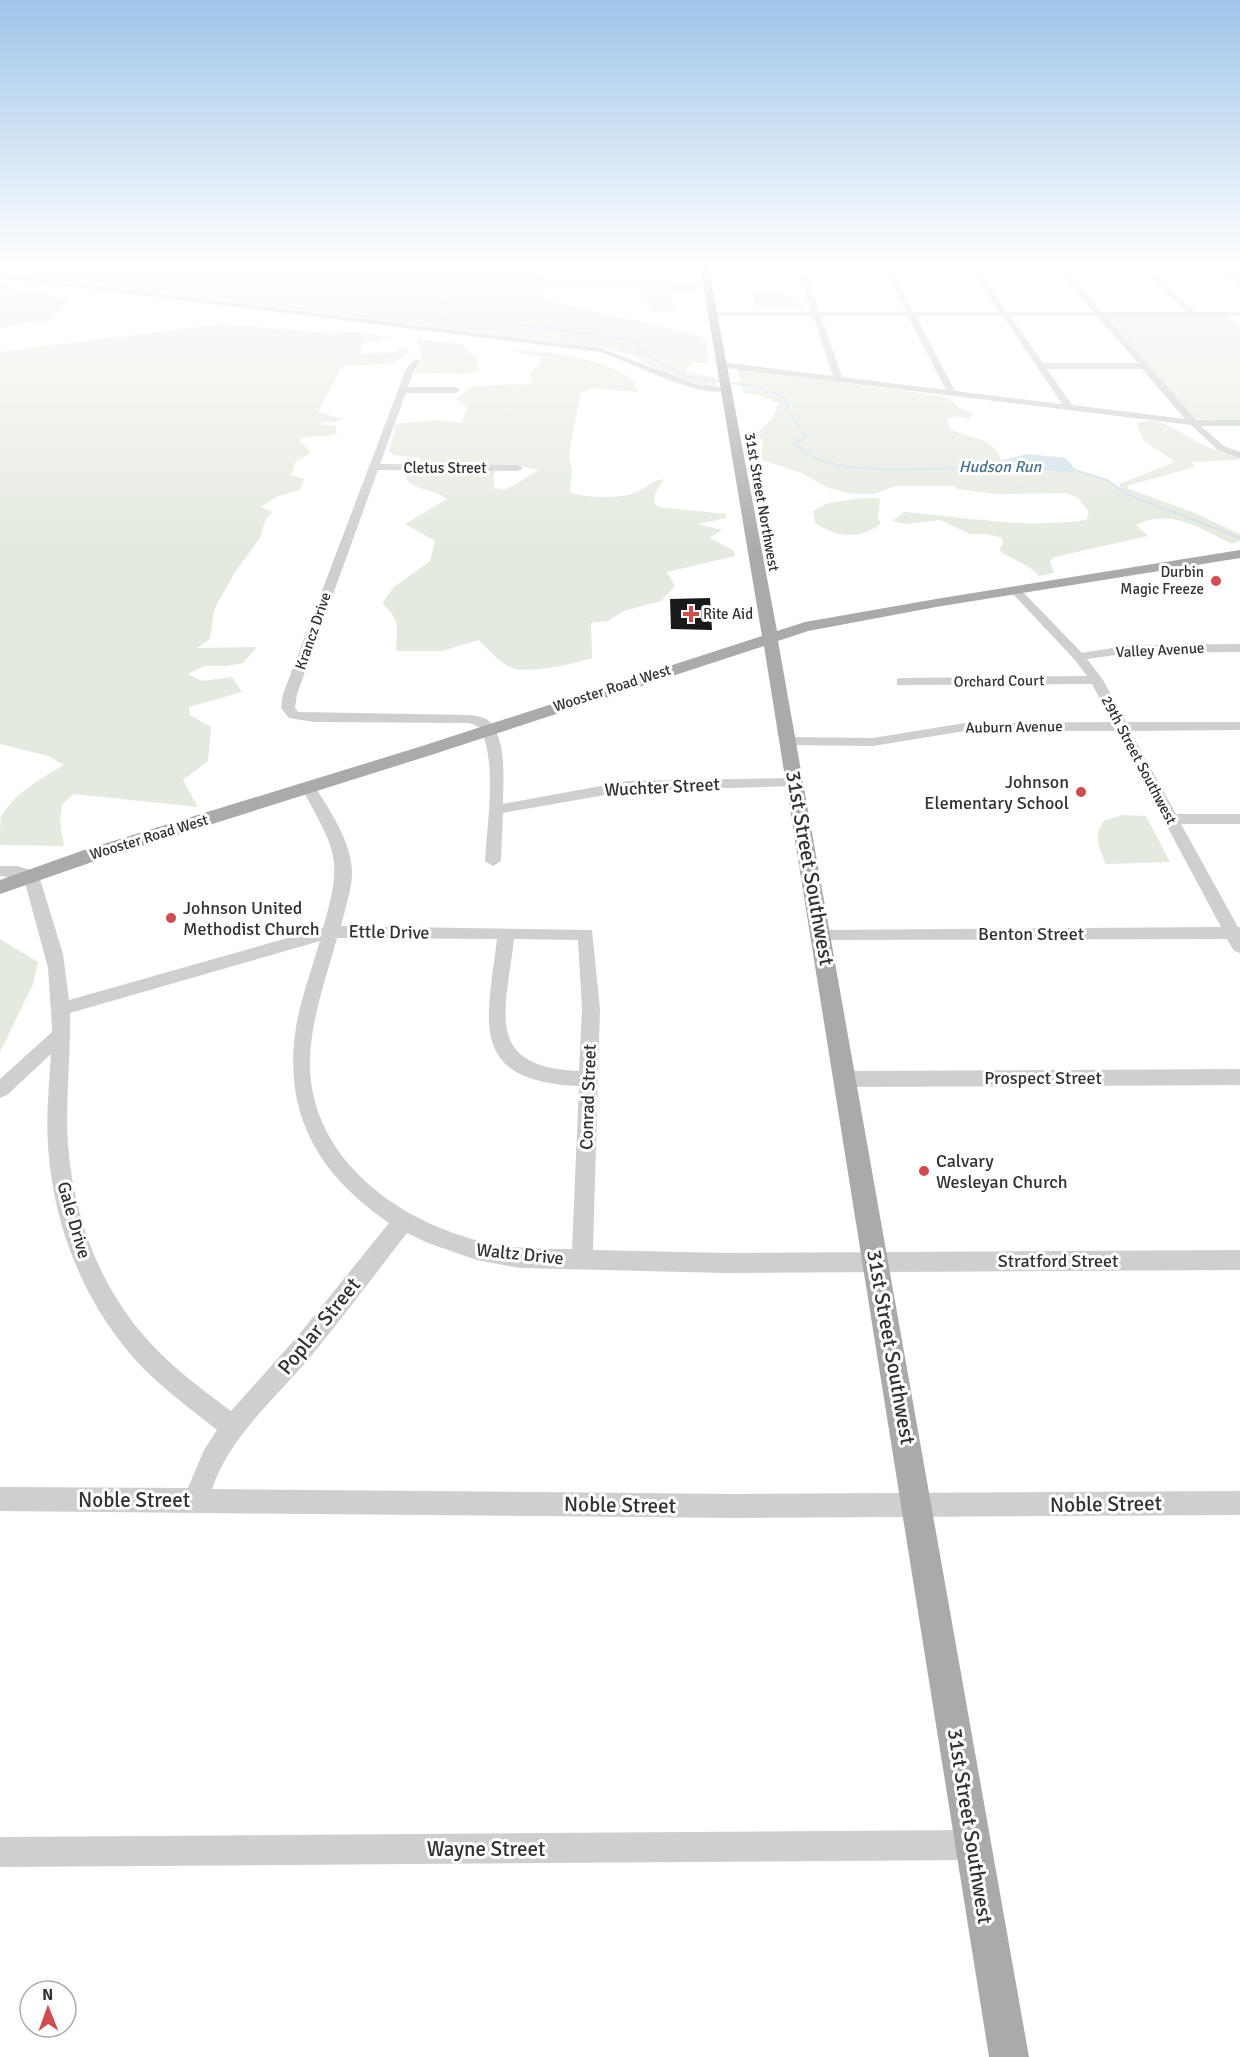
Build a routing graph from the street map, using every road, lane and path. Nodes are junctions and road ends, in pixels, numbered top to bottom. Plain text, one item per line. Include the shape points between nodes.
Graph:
1 (418, 361) dead end
2 (636, 361) edge
3 (720, 361) edge
4 (832, 361) edge
5 (935, 361) edge
6 (1038, 361) edge
7 (1140, 361) edge
8 (721, 365) junction
9 (1041, 366) junction
10 (1144, 366) junction
11 (838, 378) junction
12 (724, 385) junction
13 (403, 390) junction
14 (456, 390) dead end
15 (952, 393) junction
16 (1069, 407) junction
17 (1194, 423) junction
18 (1240, 423) edge
19 (1240, 456) edge
20 (372, 467) junction
21 (518, 468) dead end
22 (1240, 554) edge
23 (1210, 560) junction
24 (1240, 570) edge
25 (1016, 590) junction
26 (770, 638) junction
27 (1240, 648) edge
28 (1079, 657) junction
29 (1096, 680) junction
30 (902, 682) dead end
31 (1121, 726) junction
32 (1240, 726) edge
33 (488, 730) junction
34 (789, 741) junction
35 (795, 783) junction
36 (308, 787) junction
37 (495, 810) junction
38 (1171, 819) junction
39 (1240, 819) edge
40 (493, 861) dead end
41 (0, 871) edge
42 (31, 876) junction
43 (0, 887) edge
44 (331, 932) junction
45 (506, 933) junction
46 (586, 934) joint
47 (822, 936) junction
48 (1238, 938) edge
49 (60, 1009) junction
50 (60, 1035) junction
51 (1240, 1077) edge
52 (588, 1079) junction
53 (846, 1079) junction
54 (0, 1090) edge
55 (403, 1222) junction
56 (582, 1260) junction
57 (1240, 1260) edge
58 (877, 1263) junction
59 (232, 1427) junction
60 (0, 1499) edge
61 (196, 1501) junction
62 (1240, 1503) edge
63 (918, 1506) junction
64 (973, 1845) junction
65 (0, 1852) edge
66 (1009, 2057) edge

1 - 13 street, Krancz Drive
2 - 12 street via 679,383
3 - 8 main road, 31st Street Northwest
4 - 11 street
5 - 15 street
6 - 9 street
7 - 10 street
8 - 11 street
8 - 12 main road, 31st Street Northwest
9 - 10 street
9 - 16 street
10 - 17 street
11 - 15 street
12 - 26 main road, 31st Street Northwest
13 - 14 street
13 - 20 street, Krancz Drive
15 - 16 street
16 - 17 street
17 - 18 street
17 - 19 street via 1215,444
20 - 21 street, Cletus Street
20 - 33 street, Krancz Drive via 288,708 294,715 314,718 469,718
22 - 23 main road, Wooster Road West
23 - 24 main road
23 - 25 main road, Wooster Road West
25 - 26 main road, Wooster Road West via 828,621
25 - 28 street, 29th Street Southwest
26 - 33 main road, Wooster Road West
26 - 34 main road, 31st Street Southwest
27 - 28 street, Valley Avenue via 1130,649
28 - 29 street, 29th Street Southwest
29 - 30 street, Orchard Court
29 - 31 street, 29th Street Southwest
31 - 32 street, Auburn Avenue
31 - 34 street, Auburn Avenue via 965,727 873,742
31 - 38 street, 29th Street Southwest
33 - 36 main road, Wooster Road West
33 - 37 street via 495,765
34 - 35 main road, 31st Street Southwest
35 - 37 street, Wuchter Street via 628,786
35 - 47 main road, 31st Street Southwest
36 - 42 main road, Wooster Road West
36 - 44 street, Waltz Drive via 343,864 342,887
37 - 40 street
38 - 39 street
38 - 48 street, 29th Street Southwest
41 - 42 street
42 - 43 main road, Wooster Road West
42 - 49 street, Gale Drive via 55,957
44 - 45 street, Ettle Drive
44 - 49 street, Ettle Drive
44 - 55 street, Waltz Drive via 304,1033 304,1096 331,1158 374,1203
45 - 46 street, Ettle Drive
45 - 52 street via 496,1021 504,1051 520,1067 544,1076
46 - 52 street, Conrad Street via 591,1009
47 - 48 street, Benton Street
47 - 53 main road, 31st Street Southwest
49 - 50 street, Gale Drive
50 - 54 street
50 - 59 street, Gale Drive via 60,1167 68,1213 90,1271 116,1316 150,1359
51 - 53 street, Prospect Street
52 - 56 street, Conrad Street
53 - 58 main road, 31st Street Southwest
55 - 56 street, Waltz Drive via 434,1238 490,1255
55 - 59 street, Poplar Street via 291,1362
56 - 58 street, Waltz Drive
57 - 58 street, Stratford Street
58 - 63 main road, 31st Street Southwest
59 - 61 street via 209,1462
60 - 61 street, Noble Street
61 - 63 street, Noble Street
62 - 63 street, Noble Street
63 - 64 main road, 31st Street Southwest
64 - 65 street, Wayne Street
64 - 66 main road, 31st Street Southwest

